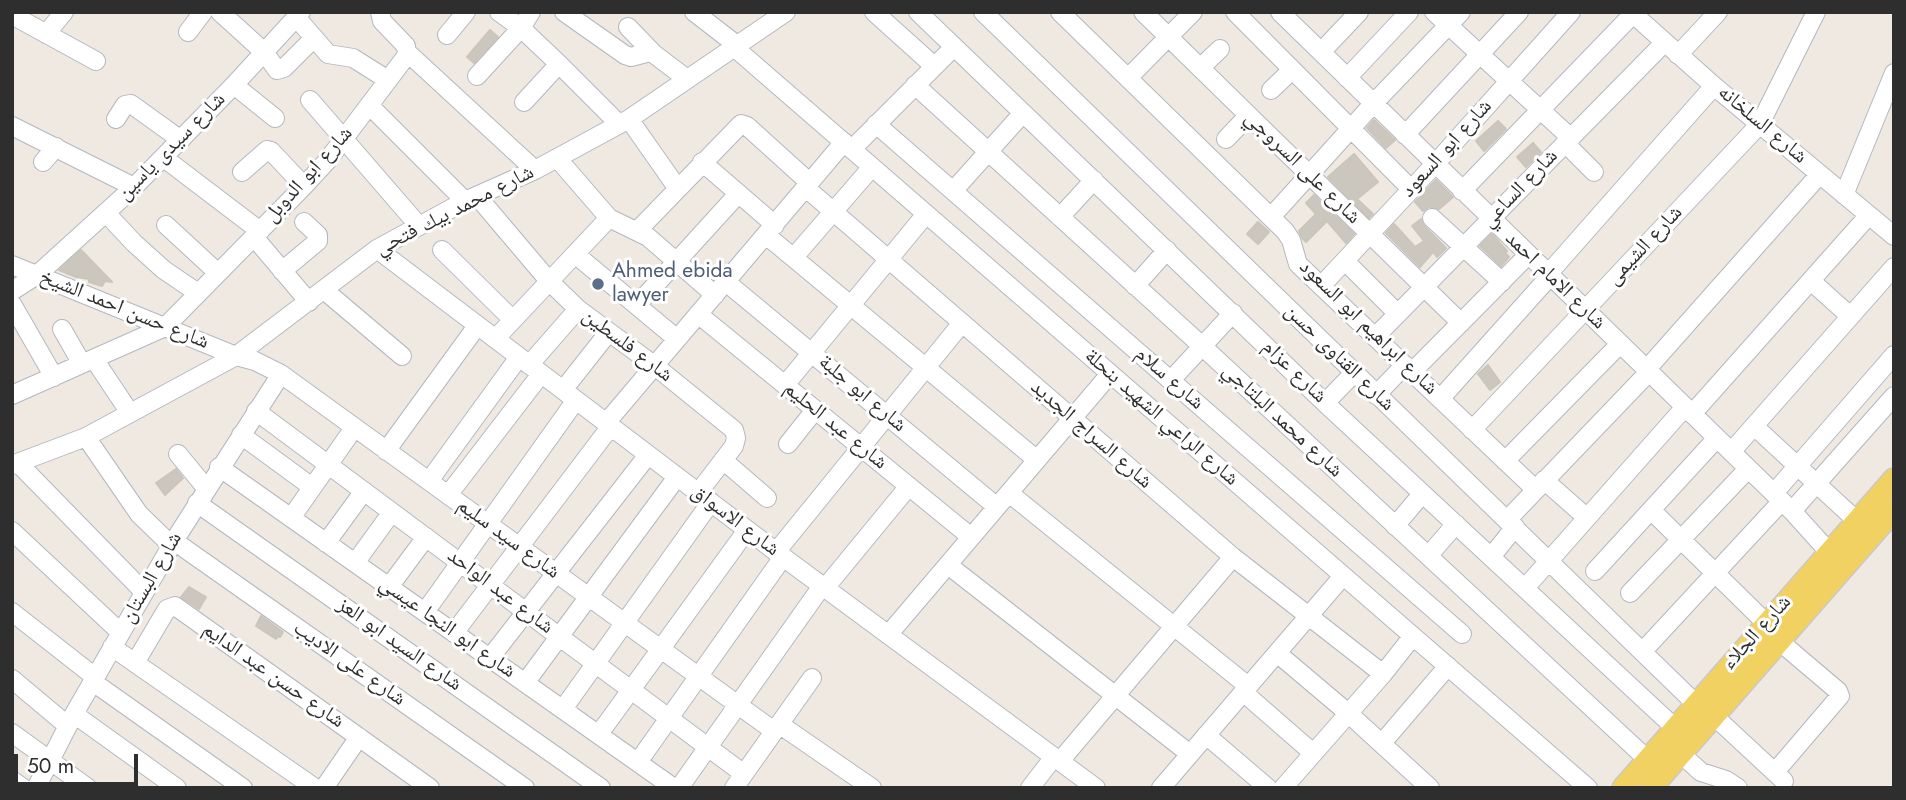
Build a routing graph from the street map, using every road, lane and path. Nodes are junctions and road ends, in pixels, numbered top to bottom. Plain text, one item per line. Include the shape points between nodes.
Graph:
1 (64, 12) edge
2 (203, 12) edge
3 (220, 12) edge
4 (380, 12) edge
5 (466, 12) edge
6 (499, 12) edge
7 (531, 12) edge
8 (694, 12) edge
9 (786, 12) edge
10 (874, 12) edge
11 (918, 12) edge
12 (983, 12) edge
13 (1060, 12) edge
14 (1143, 12) edge
15 (1193, 12) edge
16 (1235, 12) edge
17 (1359, 12) edge
18 (1409, 12) edge
19 (1434, 12) edge
20 (1519, 12) edge
21 (1571, 12) edge
22 (1718, 12) edge
23 (1816, 12) edge
24 (1632, 13) edge
25 (299, 14) edge
26 (1286, 14) edge
27 (12, 15) edge
28 (576, 16) edge
29 (1454, 19) edge
30 (628, 27) dead end
31 (521, 29) junction
32 (188, 32) dead end
33 (46, 34) junction
34 (447, 36) dead end
35 (1168, 37) junction
36 (314, 38) junction
37 (736, 47) junction
38 (954, 47) junction
39 (1220, 49) dead end
40 (1671, 49) junction
41 (264, 52) junction
42 (1321, 52) junction
43 (408, 53) junction
44 (654, 54) junction
45 (1480, 54) junction
46 (96, 61) dead end
47 (559, 64) junction
48 (934, 66) junction
49 (1200, 68) junction
50 (1292, 70) junction
51 (1894, 73) edge
52 (477, 76) dead end
53 (1128, 78) junction
54 (1347, 78) junction
55 (687, 79) junction
56 (388, 80) junction
57 (1508, 81) junction
58 (234, 85) junction
59 (915, 85) junction
60 (1714, 86) junction
61 (1271, 90) dead end
62 (310, 100) dead end
63 (524, 102) dead end
64 (1373, 103) junction
65 (369, 106) junction
66 (1540, 110) junction
67 (1023, 113) junction
68 (1248, 116) junction
69 (275, 118) dead end
70 (116, 119) dead end
71 (624, 121) junction
72 (876, 124) junction
73 (1760, 124) junction
74 (12, 126) edge
75 (1351, 128) junction
76 (1405, 135) junction
77 (344, 139) junction
78 (1226, 139) dead end
79 (181, 140) junction
80 (1568, 140) junction
81 (848, 146) junction
82 (56, 147) junction
83 (988, 152) junction
84 (164, 158) junction
85 (557, 158) junction
86 (43, 162) dead end
87 (702, 162) junction
88 (1435, 164) junction
89 (872, 167) junction
90 (535, 170) junction
91 (242, 172) dead end
92 (1594, 172) dead end
93 (1820, 174) junction
94 (1308, 176) junction
95 (1094, 180) junction
96 (304, 186) junction
97 (808, 186) junction
98 (134, 187) junction
99 (678, 188) junction
100 (1411, 189) junction
101 (953, 191) junction
102 (1462, 191) junction
103 (738, 194) junction
104 (1844, 195) junction
105 (471, 199) junction
106 (834, 211) junction
107 (106, 213) junction
108 (926, 214) junction
109 (1869, 215) junction
110 (1060, 217) junction
111 (609, 218) junction
112 (1271, 218) junction
113 (1432, 218) dead end
114 (1491, 218) junction
115 (304, 222) dead end
116 (166, 225) dead end
117 (419, 226) junction
118 (638, 230) junction
119 (770, 230) junction
120 (257, 234) junction
121 (1369, 234) junction
122 (1894, 236) edge
123 (1464, 247) junction
124 (377, 249) junction
125 (442, 250) dead end
126 (1167, 250) junction
127 (575, 254) junction
128 (1528, 255) junction
129 (794, 257) junction
130 (889, 260) junction
131 (676, 261) junction
132 (1345, 261) junction
133 (12, 265) edge
134 (1894, 267) edge
135 (282, 271) junction
136 (218, 273) junction
137 (37, 275) junction
138 (1549, 275) junction
139 (549, 281) junction
140 (1811, 281) junction
141 (1502, 282) junction
142 (1322, 285) junction
143 (1135, 286) junction
144 (1425, 287) junction
145 (720, 289) junction
146 (324, 290) junction
147 (12, 291) edge
148 (198, 293) junction
149 (309, 302) junction
150 (12, 304) edge
151 (637, 304) junction
152 (851, 305) junction
153 (578, 309) junction
154 (1585, 310) junction
155 (1233, 313) junction
156 (698, 314) junction
157 (1398, 314) junction
158 (1850, 316) junction
159 (513, 320) junction
160 (962, 323) junction
161 (1461, 323) junction
162 (477, 326) junction
163 (165, 327) junction
164 (62, 329) dead end
165 (608, 333) junction
166 (1376, 336) junction
167 (495, 339) junction
168 (677, 339) junction
169 (1620, 344) junction
170 (1202, 346) junction
171 (811, 353) junction
172 (1894, 355) edge
173 (236, 356) junction
174 (402, 356) dead end
175 (88, 362) junction
176 (530, 365) junction
177 (655, 366) junction
178 (926, 367) junction
179 (1409, 368) junction
180 (1648, 371) junction
181 (1354, 373) junction
182 (281, 374) junction
183 (1110, 374) junction
184 (54, 377) junction
185 (1171, 380) junction
186 (785, 385) junction
187 (12, 395) edge
188 (569, 395) junction
189 (1376, 395) junction
190 (1894, 396) edge
191 (1440, 399) junction
192 (1325, 403) junction
193 (816, 410) junction
194 (256, 411) junction
195 (1688, 411) junction
196 (130, 413) junction
197 (887, 415) junction
198 (1072, 419) junction
199 (608, 425) junction
200 (1754, 426) junction
201 (354, 428) junction
202 (1472, 430) junction
203 (240, 435) junction
204 (86, 437) junction
205 (1717, 438) junction
206 (788, 444) dead end
207 (861, 447) junction
208 (386, 451) junction
209 (1731, 452) junction
210 (178, 454) dead end
211 (648, 454) junction
212 (723, 460) junction
213 (1037, 460) junction
214 (1505, 461) junction
215 (15, 464) edge
216 (328, 464) junction
217 (1797, 466) junction
218 (219, 467) junction
219 (1748, 469) junction
220 (677, 477) junction
221 (1894, 479) edge
222 (429, 481) junction
223 (1816, 483) junction
224 (1540, 485) junction
225 (909, 486) junction
226 (312, 487) junction
227 (364, 491) junction
228 (1422, 494) junction
229 (448, 495) junction
230 (201, 496) junction
231 (704, 498) junction
232 (766, 498) dead end
233 (1003, 500) junction
234 (1782, 502) junction
235 (1651, 510) junction
236 (1894, 510) edge
237 (392, 512) junction
238 (1586, 517) junction
239 (291, 518) junction
240 (1857, 521) junction
241 (487, 524) junction
242 (1456, 524) junction
243 (1511, 524) junction
244 (1395, 526) junction
245 (747, 530) junction
246 (12, 531) edge
247 (426, 537) junction
248 (971, 537) junction
249 (1681, 540) junction
250 (172, 543) junction
251 (326, 543) junction
252 (519, 547) junction
253 (1829, 552) junction
254 (779, 554) junction
255 (1428, 556) junction
256 (1233, 557) junction
257 (1491, 557) junction
258 (1549, 561) junction
259 (460, 562) junction
260 (355, 563) junction
261 (948, 565) junction
262 (1595, 572) dead end
263 (556, 573) junction
264 (1715, 573) junction
265 (1343, 576) junction
266 (490, 585) junction
267 (389, 587) junction
268 (823, 587) junction
269 (1525, 589) junction
270 (144, 592) junction
271 (1630, 593) dead end
272 (589, 597) junction
273 (12, 612) edge
274 (425, 612) junction
275 (526, 612) junction
276 (1309, 615) junction
277 (625, 623) junction
278 (1766, 624) junction
279 (1174, 626) junction
280 (454, 633) junction
281 (120, 634) junction
282 (1462, 634) dead end
283 (888, 635) junction
284 (559, 636) junction
285 (1413, 636) junction
286 (150, 638) junction
287 (1779, 641) junction
288 (661, 649) junction
289 (1642, 652) junction
290 (1277, 653) junction
291 (490, 658) junction
292 (135, 663) junction
293 (596, 664) junction
294 (1448, 666) junction
295 (1383, 674) junction
296 (698, 676) junction
297 (812, 678) dead end
298 (12, 679) edge
299 (94, 680) junction
300 (525, 683) junction
301 (1246, 689) junction
302 (631, 690) junction
303 (1115, 696) junction
304 (1695, 703) junction
305 (738, 705) junction
306 (563, 709) junction
307 (1348, 713) junction
308 (1714, 716) junction
309 (669, 718) junction
310 (71, 720) junction
311 (1674, 727) junction
312 (776, 728) junction
313 (12, 733) edge
314 (599, 734) junction
315 (1206, 735) junction
316 (359, 737) junction
317 (1382, 743) junction
318 (708, 747) junction
319 (1314, 753) junction
320 (1190, 754) junction
321 (1681, 754) junction
322 (1057, 759) junction
323 (1647, 759) junction
324 (50, 761) junction
325 (638, 762) junction
326 (12, 780) edge
327 (1711, 781) edge
328 (739, 783) edge
329 (23, 788) edge
330 (36, 788) edge
331 (88, 788) edge
332 (177, 788) edge
333 (243, 788) edge
334 (315, 788) edge
335 (324, 788) edge
336 (430, 788) edge
337 (525, 788) edge
338 (601, 788) edge
339 (677, 788) edge
340 (872, 788) edge
341 (1030, 788) edge
342 (1096, 788) edge
343 (1161, 788) edge
344 (1268, 788) edge
345 (1283, 788) edge
346 (1430, 788) edge
347 (1588, 788) edge
348 (1623, 788) edge
349 (1651, 788) edge
350 (1738, 788) edge

1 - 33 street
2 - 32 street
3 - 41 street
4 - 43 street
5 - 34 street
6 - 31 street
7 - 31 street
8 - 37 street, شارع الراعي الشهيد بنحلة
9 - 37 street, شارع محمد بيك فتحي
10 - 48 street
11 - 38 street, شارع عزام
12 - 181 street, شارع القناوى حسن
13 - 53 street, شارع ابراهيم ابو السعود
14 - 35 street, شارع على السروجي
15 - 35 street
16 - 50 street
17 - 42 street
18 - 54 street
19 - 29 street
20 - 45 street
21 - 57 street, شارع ابو السعود
22 - 40 street, شارع الساعي
23 - 73 street, شارع الشيمى
24 - 40 street, شارع السلخانه
24 - 66 street
25 - 36 street
25 - 41 street, شارع سيدى ياسين
26 - 42 street, شارع الامام احمد
27 - 33 street
28 - 44 street via 625,55
29 - 45 street
29 - 64 street
30 - 44 street
31 - 47 street
31 - 52 street
33 - 46 street
35 - 49 street, شارع على السروجي
35 - 53 street
36 - 41 street via 284,76
36 - 56 street via 328,54 353,58
37 - 55 street, شارع محمد بيك فتحي
37 - 81 street, شارع الراعي الشهيد بنحلة
38 - 48 street
38 - 67 street, شارع عزام
39 - 49 street
40 - 60 street, شارع السلخانه
40 - 80 street, شارع الساعي
41 - 58 street, شارع سيدى ياسين
42 - 54 street, شارع الامام احمد
43 - 56 street, شارع ابو الدوبل
43 - 90 street
44 - 55 street
45 - 57 street
45 - 76 street
47 - 63 street
47 - 71 street
48 - 59 street
49 - 68 street, شارع على السروجي
50 - 61 street
50 - 75 street
51 - 104 street
53 - 112 street, شارع ابراهيم ابو السعود
54 - 64 street, شارع الامام احمد
55 - 71 street, شارع محمد بيك فتحي
56 - 65 street, شارع ابو الدوبل
57 - 66 street
57 - 88 street, شارع ابو السعود
58 - 69 street
58 - 79 street, شارع سيدى ياسين
59 - 72 street
59 - 83 street, شارع محمد البلتاجي
60 - 73 street, شارع السلخانه
60 - 138 street
62 - 77 street
64 - 75 street
64 - 76 street, شارع الامام احمد
65 - 77 street, شارع ابو الدوبل
65 - 105 street, شارع فلسطين
66 - 80 street
66 - 102 street
67 - 83 street
67 - 95 street, شارع عزام
68 - 78 street
68 - 94 street, شارع على السروجي
70 - 79 street via 125,105 131,104
71 - 85 street, شارع محمد بيك فتحي
71 - 99 street
72 - 81 street
72 - 101 street, شارع سلام
73 - 93 street, شارع السلخانه
73 - 154 street, شارع الشيمى
74 - 82 street
75 - 94 street
75 - 100 street
76 - 88 street, شارع الامام احمد
77 - 96 street, شارع ابو الدوبل
77 - 117 street
79 - 84 street, شارع سيدى ياسين
80 - 92 street
80 - 114 street, شارع الساعي
81 - 89 street, شارع الراعي الشهيد بنحلة
81 - 97 street
82 - 86 street
82 - 98 street
83 - 101 street
83 - 110 street, شارع محمد البلتاجي
84 - 98 street, شارع سيدى ياسين
84 - 120 street
85 - 90 street, شارع محمد بيك فتحي
85 - 111 street
87 - 97 street, شارع السراج الجديد via 737,126 744,125
87 - 99 street
87 - 103 street
88 - 100 street, شارع ابو السعود
88 - 102 street, شارع الامام احمد
89 - 106 street
89 - 108 street, شارع الراعي الشهيد بنحلة
90 - 105 street, شارع محمد بيك فتحي
91 - 96 street via 267,150
93 - 104 street, شارع السلخانه
93 - 180 street
94 - 112 street
94 - 121 street, شارع على السروجي
95 - 110 street
95 - 126 street, شارع عزام
96 - 120 street, شارع ابو الدوبل
97 - 106 street, شارع السراج الجديد
97 - 119 street
98 - 107 street, شارع سيدى ياسين
99 - 118 street
100 - 121 street, شارع ابو السعود
101 - 185 street, شارع سلام
102 - 114 street, شارع الامام احمد
103 - 119 street
103 - 131 street
104 - 109 street, شارع السلخانه
105 - 117 street, شارع محمد بيك فتحي
105 - 139 street, شارع فلسطين
106 - 129 street
106 - 130 street, شارع السراج الجديد
107 - 137 street, شارع سيدى ياسين
107 - 148 street via 164,270
108 - 130 street
108 - 183 street, شارع الراعي الشهيد بنحلة
109 - 122 street, شارع السلخانه
109 - 140 street
110 - 143 street, شارع محمد البلتاجي
111 - 118 street, شارع ابو جلبة
111 - 127 street
112 - 142 street, شارع ابراهيم ابو السعود via 1291,240 1298,264
113 - 123 street
114 - 123 street, شارع الساعي
114 - 128 street, شارع الامام احمد
115 - 135 street via 318,241
116 - 136 street
117 - 124 street, شارع محمد بيك فتحي
118 - 131 street, شارع ابو جلبة
119 - 129 street
119 - 145 street
120 - 135 street
120 - 136 street, شارع ابو الدوبل
121 - 132 street, شارع ابو السعود
121 - 144 street, شارع على السروجي
123 - 141 street
123 - 144 street, شارع الساعي
124 - 146 street, شارع محمد بيك فتحي
124 - 162 street, شارع الاسواق
125 - 159 street
126 - 143 street
126 - 155 street, شارع عزام
127 - 139 street
127 - 151 street
128 - 138 street, شارع الامام احمد
128 - 141 street
129 - 152 street
130 - 152 street
130 - 160 street, شارع السراج الجديد
131 - 145 street, شارع ابو جلبة
131 - 151 street
132 - 142 street, شارع ابو السعود
132 - 157 street
133 - 137 street, شارع حسن احمد الشيخ
134 - 158 street
135 - 149 street
136 - 148 street, شارع ابو الدوبل
137 - 147 street, شارع سيدى ياسين
137 - 163 street, شارع حسن احمد الشيخ
138 - 154 street, شارع الامام احمد
138 - 191 street
139 - 153 street, شارع فلسطين
139 - 159 street
140 - 158 street
140 - 195 street
141 - 161 street
142 - 166 street, شارع ابراهيم ابو السعود
143 - 170 street, شارع محمد البلتاجي
144 - 157 street, شارع الساعي
144 - 161 street, شارع على السروجي
145 - 156 street
145 - 171 street, شارع ابو جلبة
146 - 149 street, شارع محمد بيك فتحي
146 - 174 street
148 - 163 street, شارع ابو الدوبل
149 - 173 street, شارع محمد بيك فتحي
150 - 184 street
151 - 168 street
152 - 171 street
152 - 178 street
153 - 165 street, شارع فلسطين
153 - 176 street
154 - 169 street, شارع الامام احمد
154 - 202 street, شارع الشيمى
155 - 170 street
155 - 192 street, شارع عزام
156 - 168 street
156 - 186 street, شارع عبد الحليم
157 - 166 street, شارع الساعي
158 - 200 street
159 - 167 street
160 - 178 street
160 - 198 street, شارع السراج الجديد
161 - 179 street
162 - 167 street, شارع الاسواق
162 - 208 street
163 - 173 street, شارع حسن احمد الشيخ
163 - 175 street
164 - 175 street
165 - 177 street, شارع فلسطين
165 - 188 street
166 - 179 street, شارع ابراهيم ابو السعود
167 - 176 street, شارع الاسواق
168 - 177 street
169 - 180 street, شارع الامام احمد
169 - 214 street
170 - 185 street
170 - 244 street, شارع محمد البلتاجي
171 - 186 street
171 - 197 street, شارع ابو جلبة
172 - 217 street
173 - 182 street, شارع سيد سليم
173 - 196 street, شارع محمد بيك فتحي
175 - 184 street
175 - 196 street
176 - 188 street, شارع الاسواق
176 - 222 street
176 - 229 street
177 - 199 street
177 - 212 street, شارع فلسطين via 734,430 734,446
178 - 197 street
178 - 213 street
179 - 189 street
179 - 191 street, شارع ابراهيم ابو السعود
180 - 195 street, شارع الامام احمد
180 - 224 street
181 - 189 street, شارع القناوى حسن
181 - 192 street
182 - 194 street, شارع البستان
182 - 201 street, شارع سيد سليم
183 - 198 street
183 - 265 street, شارع الراعي الشهيد بنحلة
184 - 187 street
185 - 282 street, شارع سلام
186 - 193 street, شارع عبد الحليم
188 - 199 street, شارع الاسواق
188 - 241 street
189 - 243 street, شارع القناوى حسن
190 - 223 street
191 - 202 street, شارع ابراهيم ابو السعود
192 - 228 street, شارع عزام
193 - 206 street
193 - 207 street, شارع عبد الحليم
194 - 203 street, شارع البستان
194 - 216 street, شارع عبد الواحد
195 - 205 street, شارع الامام احمد
195 - 238 street
196 - 204 street, شارع محمد بيك فتحي
197 - 207 street
197 - 233 street, شارع ابو جلبة
198 - 213 street
198 - 256 street, شارع السراج الجديد
199 - 211 street, شارع الاسواق
199 - 252 street
200 - 209 street
200 - 217 street
201 - 208 street, شارع سيد سليم
201 - 216 street
202 - 214 street, شارع ابراهيم ابو السعود
203 - 218 street, شارع البستان
203 - 226 street
204 - 215 street, شارع محمد بيك فتحي
204 - 250 street, شارع على الاديب via 139,514
205 - 209 street, شارع الامام احمد
205 - 235 street
207 - 225 street, شارع عبد الحليم
207 - 254 street
208 - 222 street, شارع سيد سليم
209 - 219 street, شارع الامام احمد
210 - 230 street, شارع السيد ابو العز
211 - 220 street, شارع الاسواق
211 - 263 street
212 - 231 street, شارع فلسطين
212 - 232 street
213 - 233 street
214 - 224 street, شارع ابراهيم ابو السعود
215 - 270 street
216 - 226 street
216 - 227 street, شارع عبد الواحد
217 - 223 street
217 - 234 street
218 - 230 street, شارع البستان
218 - 239 street, شارع ابو النجا عيسي
219 - 234 street, شارع الامام احمد
219 - 249 street
220 - 231 street, شارع الاسواق
220 - 272 street
221 - 240 main road, شارع الجلاء
222 - 229 street, شارع سيد سليم
223 - 234 street
223 - 240 street
224 - 238 street, شارع ابراهيم ابو السعود
224 - 243 street
225 - 248 street, شارع عبد الحليم
225 - 268 street
226 - 239 street
227 - 237 street, شارع عبد الواحد
227 - 251 street
228 - 242 street, شارع عزام
228 - 244 street
229 - 241 street, شارع سيد سليم
230 - 250 street, شارع البستان
230 - 338 street, شارع السيد ابو العز
231 - 245 street, شارع الاسواق
231 - 277 street, شارع فلسطين
233 - 248 street
233 - 279 street, شارع ابو جلبة
234 - 253 street, شارع الامام احمد
234 - 264 street
235 - 249 street
235 - 262 street
236 - 287 main road, شارع الجلاء
237 - 247 street, شارع عبد الواحد
237 - 260 street
238 - 258 street
239 - 251 street, شارع ابو النجا عيسي
240 - 253 main road, شارع الجلاء
241 - 252 street, شارع سيد سليم
241 - 259 street
242 - 255 street
242 - 257 street, شارع عزام
243 - 257 street
243 - 258 street, شارع القناوى حسن
244 - 255 street, شارع محمد البلتاجي
245 - 254 street, شارع الاسواق
245 - 288 street
246 - 281 street
247 - 259 street, شارع عبد الواحد
247 - 267 street
248 - 261 street
249 - 264 street
249 - 271 street
250 - 270 street, شارع البستان
250 - 337 street, شارع على الاديب
251 - 260 street, شارع ابو النجا عيسي
252 - 263 street, شارع سيد سليم
252 - 266 street
253 - 278 main road, شارع الجلاء
254 - 268 street, شارع الاسواق
254 - 296 street
255 - 323 street, شارع محمد البلتاجي
256 - 276 street, شارع السراج الجديد
256 - 279 street
257 - 269 street, شارع عزام
258 - 269 street
258 - 289 street, شارع القناوى حسن
259 - 266 street, شارع عبد الواحد
259 - 274 street
260 - 267 street, شارع ابو النجا عيسي
261 - 283 street
261 - 303 street
263 - 272 street, شارع سيد سليم
263 - 275 street
264 - 278 street
264 - 289 street
265 - 276 street
265 - 285 street, شارع الراعي الشهيد بنحلة
266 - 275 street, شارع عبد الواحد
266 - 280 street
267 - 274 street, شارع ابو النجا عيسي
268 - 283 street, شارع الاسواق
268 - 305 street
269 - 311 street, شارع عزام
270 - 281 street, شارع البستان
272 - 277 street, شارع سيد سليم
272 - 284 street
273 - 299 street
274 - 280 street, شارع ابو النجا عيسي
275 - 284 street, شارع عبد الواحد
275 - 291 street
276 - 290 street
276 - 295 street, شارع السراج الجديد
277 - 288 street, شارع سيد سليم
277 - 293 street, شارع فلسطين
278 - 304 main road, شارع الجلاء
279 - 301 street, شارع ابو جلبة
279 - 303 street
280 - 291 street, شارع ابو النجا عيسي
281 - 286 street
281 - 292 street
281 - 299 street, شارع البستان
283 - 322 street, شارع الاسواق
284 - 293 street, شارع عبد الواحد
284 - 300 street
285 - 294 street, شارع الراعي الشهيد بنحلة
285 - 295 street
286 - 292 street, شارع حسن عبد الدايم
286 - 316 street, شارع حسن عبد الدايم via 167,609 175,606
287 - 308 main road, شارع الجلاء
287 - 308 street via 1840,696 1780,776
288 - 296 street, شارع سيد سليم
288 - 302 street
289 - 304 street, شارع القناوى حسن
290 - 301 street
290 - 307 street
291 - 300 street, شارع ابو النجا عيسي
292 - 334 street
293 - 302 street, شارع عبد الواحد
293 - 306 street, شارع فلسطين
294 - 317 street
294 - 347 street, شارع الراعي الشهيد بنحلة
295 - 307 street
296 - 305 street, شارع سيد سليم
296 - 309 street
297 - 312 street
298 - 310 street
299 - 310 street, شارع البستان
299 - 333 street
300 - 306 street, شارع ابو النجا عيسي
301 - 315 street
301 - 319 street, شارع ابو جلبة
302 - 309 street, شارع عبد الواحد
302 - 314 street
303 - 320 street
303 - 322 street
304 - 311 main road, شارع الجلاء
305 - 312 street, شارع سيد سليم
305 - 318 street
306 - 314 street, شارع ابو النجا عيسي
307 - 317 street
307 - 319 street
308 - 321 main road, شارع الجلاء
309 - 318 street, شارع عبد الواحد
309 - 325 street
310 - 324 street, شارع البستان
310 - 332 street
311 - 323 main road, شارع الجلاء
312 - 328 street
312 - 340 street, شارع سيد سليم
313 - 324 street
314 - 325 street, شارع ابو النجا عيسي
315 - 320 street
315 - 344 street
316 - 335 street
316 - 336 street, شارع حسن عبد الدايم
317 - 346 street
318 - 328 street, شارع عبد الواحد
318 - 339 street
319 - 345 street
320 - 343 street
321 - 327 street
321 - 349 main road, شارع الجلاء
322 - 341 street
322 - 342 street, شارع الاسواق
323 - 348 main road, شارع الجلاء
324 - 330 street, شارع البستان
324 - 331 street
325 - 339 street, شارع ابو النجا عيسي
326 - 329 street
327 - 350 street via 1726,780

